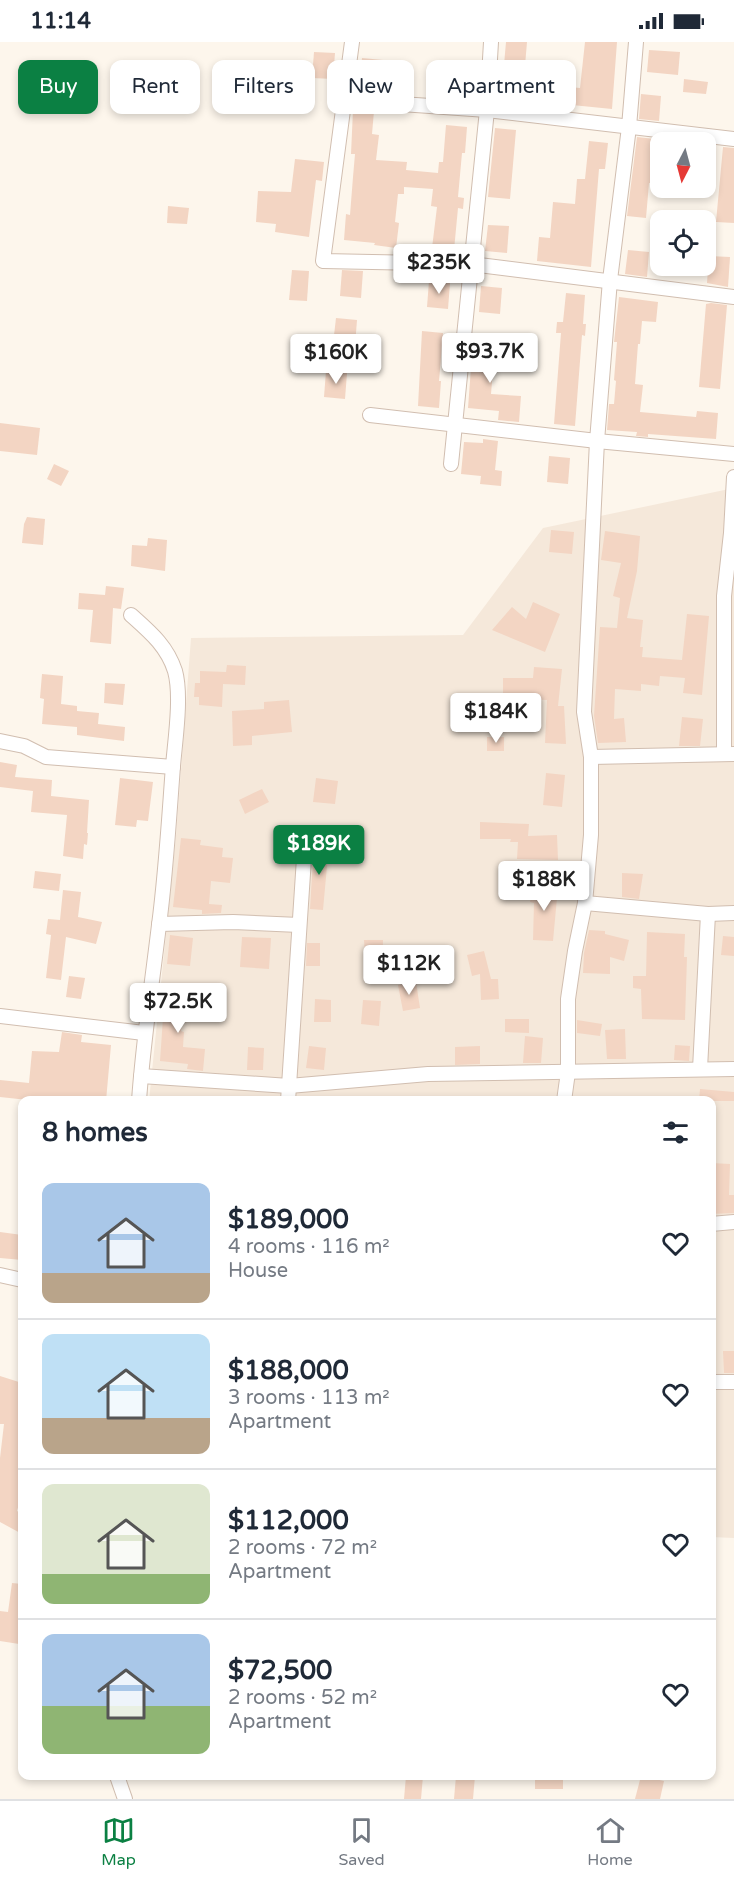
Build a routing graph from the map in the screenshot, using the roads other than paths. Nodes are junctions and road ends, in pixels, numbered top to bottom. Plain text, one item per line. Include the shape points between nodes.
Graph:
1 (352, 42) edge
2 (491, 42) edge
3 (636, 42) edge
4 (350, 60) edge
5 (490, 60) edge
6 (342, 114) edge
7 (487, 114) edge
8 (520, 114) edge
9 (629, 127) junction
10 (734, 139) edge
11 (471, 264) junction
12 (610, 280) junction
13 (734, 297) edge
14 (370, 415) dead end
15 (456, 426) junction
16 (597, 441) junction
17 (734, 454) edge
18 (451, 464) dead end
19 (734, 477) edge
20 (131, 615) dead end
21 (0, 741) edge
22 (729, 754) edge
23 (591, 757) junction
24 (173, 767) junction
25 (305, 843) dead end
26 (585, 903) junction
27 (708, 914) junction
28 (734, 914) edge
29 (159, 924) junction
30 (299, 925) junction
31 (0, 1017) edge
32 (144, 1033) junction
33 (700, 1069) junction
34 (734, 1069) edge
35 (568, 1072) junction
36 (141, 1076) junction
37 (290, 1086) junction
38 (139, 1096) edge
39 (289, 1096) edge
40 (565, 1096) edge
41 (734, 1222) edge
42 (716, 1224) edge
43 (0, 1275) edge
44 (18, 1279) edge
45 (716, 1382) edge
46 (734, 1382) edge
47 (118, 1780) edge
48 (125, 1799) edge

1 - 4 street
2 - 5 street
3 - 9 street
6 - 11 street via 323,261
7 - 11 street
8 - 9 street
9 - 10 street
9 - 12 street
11 - 12 street
11 - 15 street
12 - 13 street
12 - 16 street
14 - 15 street
15 - 16 street
15 - 18 street
16 - 17 street
16 - 23 street via 584,712
19 - 22 street via 724,596
20 - 24 street via 167,651 176,674
21 - 24 street via 24,746 46,757
22 - 23 street
23 - 26 street via 591,835
24 - 29 street
25 - 30 street
26 - 27 street
26 - 35 street via 568,999
27 - 28 street
27 - 33 street
29 - 30 street
29 - 32 street
30 - 37 street
31 - 32 street
32 - 36 street
33 - 34 street
33 - 35 street
35 - 37 street via 428,1074
35 - 40 street
36 - 37 street
36 - 38 street
37 - 39 street
41 - 42 street
43 - 44 street
45 - 46 street
47 - 48 street

